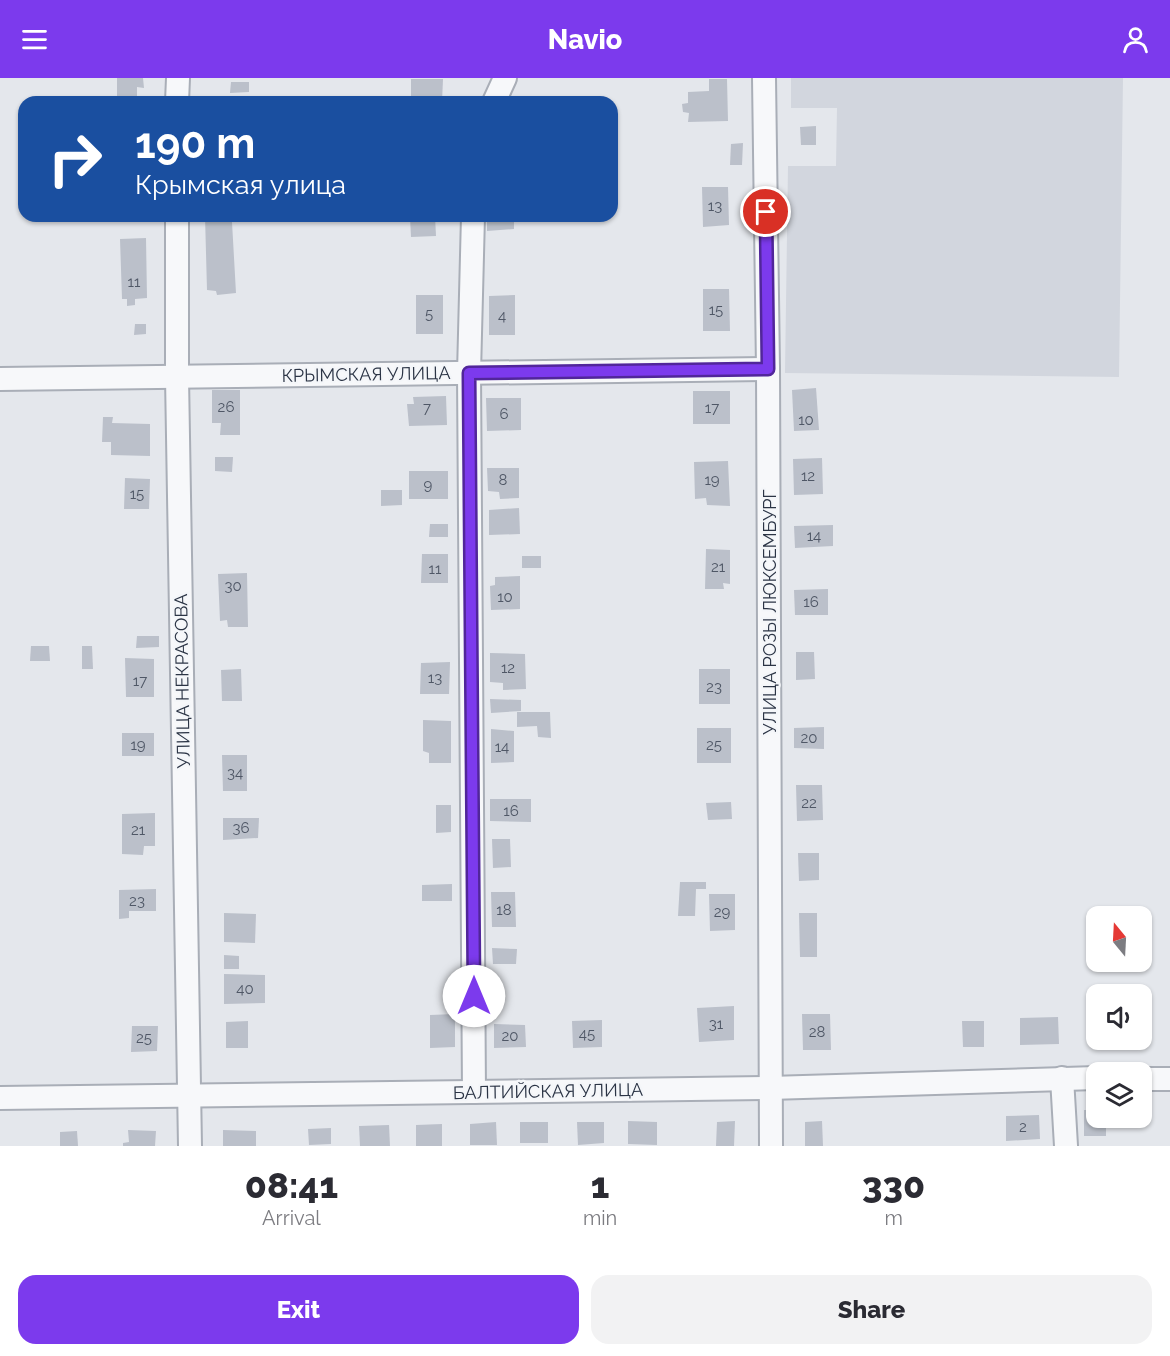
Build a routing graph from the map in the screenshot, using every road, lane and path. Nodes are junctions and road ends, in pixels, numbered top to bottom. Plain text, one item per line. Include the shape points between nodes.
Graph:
1 (178, 78) edge
2 (505, 78) edge
3 (764, 78) edge
4 (177, 96) edge
5 (497, 96) edge
6 (177, 222) edge
7 (473, 222) edge
8 (768, 369) junction
9 (469, 373) junction
10 (177, 377) junction
11 (0, 379) edge
12 (1062, 1078) junction
13 (1086, 1078) edge
14 (1152, 1079) edge
15 (1170, 1079) edge
16 (770, 1088) junction
17 (474, 1092) junction
18 (189, 1095) junction
19 (0, 1098) edge
20 (190, 1146) edge
21 (771, 1146) edge
22 (1066, 1146) edge

1 - 4 street
2 - 5 street
3 - 8 street, УЛИЦА РОЗЫ ЛЮКСЕМБУРГ
6 - 10 street, УЛИЦА НЕКРАСОВА
7 - 9 street
8 - 9 street, КРЫМСКАЯ УЛИЦА
8 - 16 street, УЛИЦА РОЗЫ ЛЮКСЕМБУРГ
9 - 10 street, КРЫМСКАЯ УЛИЦА
9 - 17 street
10 - 11 street, КРЫМСКАЯ УЛИЦА
10 - 18 street, УЛИЦА НЕКРАСОВА
12 - 13 street, БАЛТИЙСКАЯ УЛИЦА
12 - 16 street, БАЛТИЙСКАЯ УЛИЦА
12 - 22 street
14 - 15 street
16 - 17 street, БАЛТИЙСКАЯ УЛИЦА
16 - 21 street, УЛИЦА РОЗЫ ЛЮКСЕМБУРГ
17 - 18 street, БАЛТИЙСКАЯ УЛИЦА
18 - 19 street, БАЛТИЙСКАЯ УЛИЦА
18 - 20 street, УЛИЦА НЕКРАСОВА

